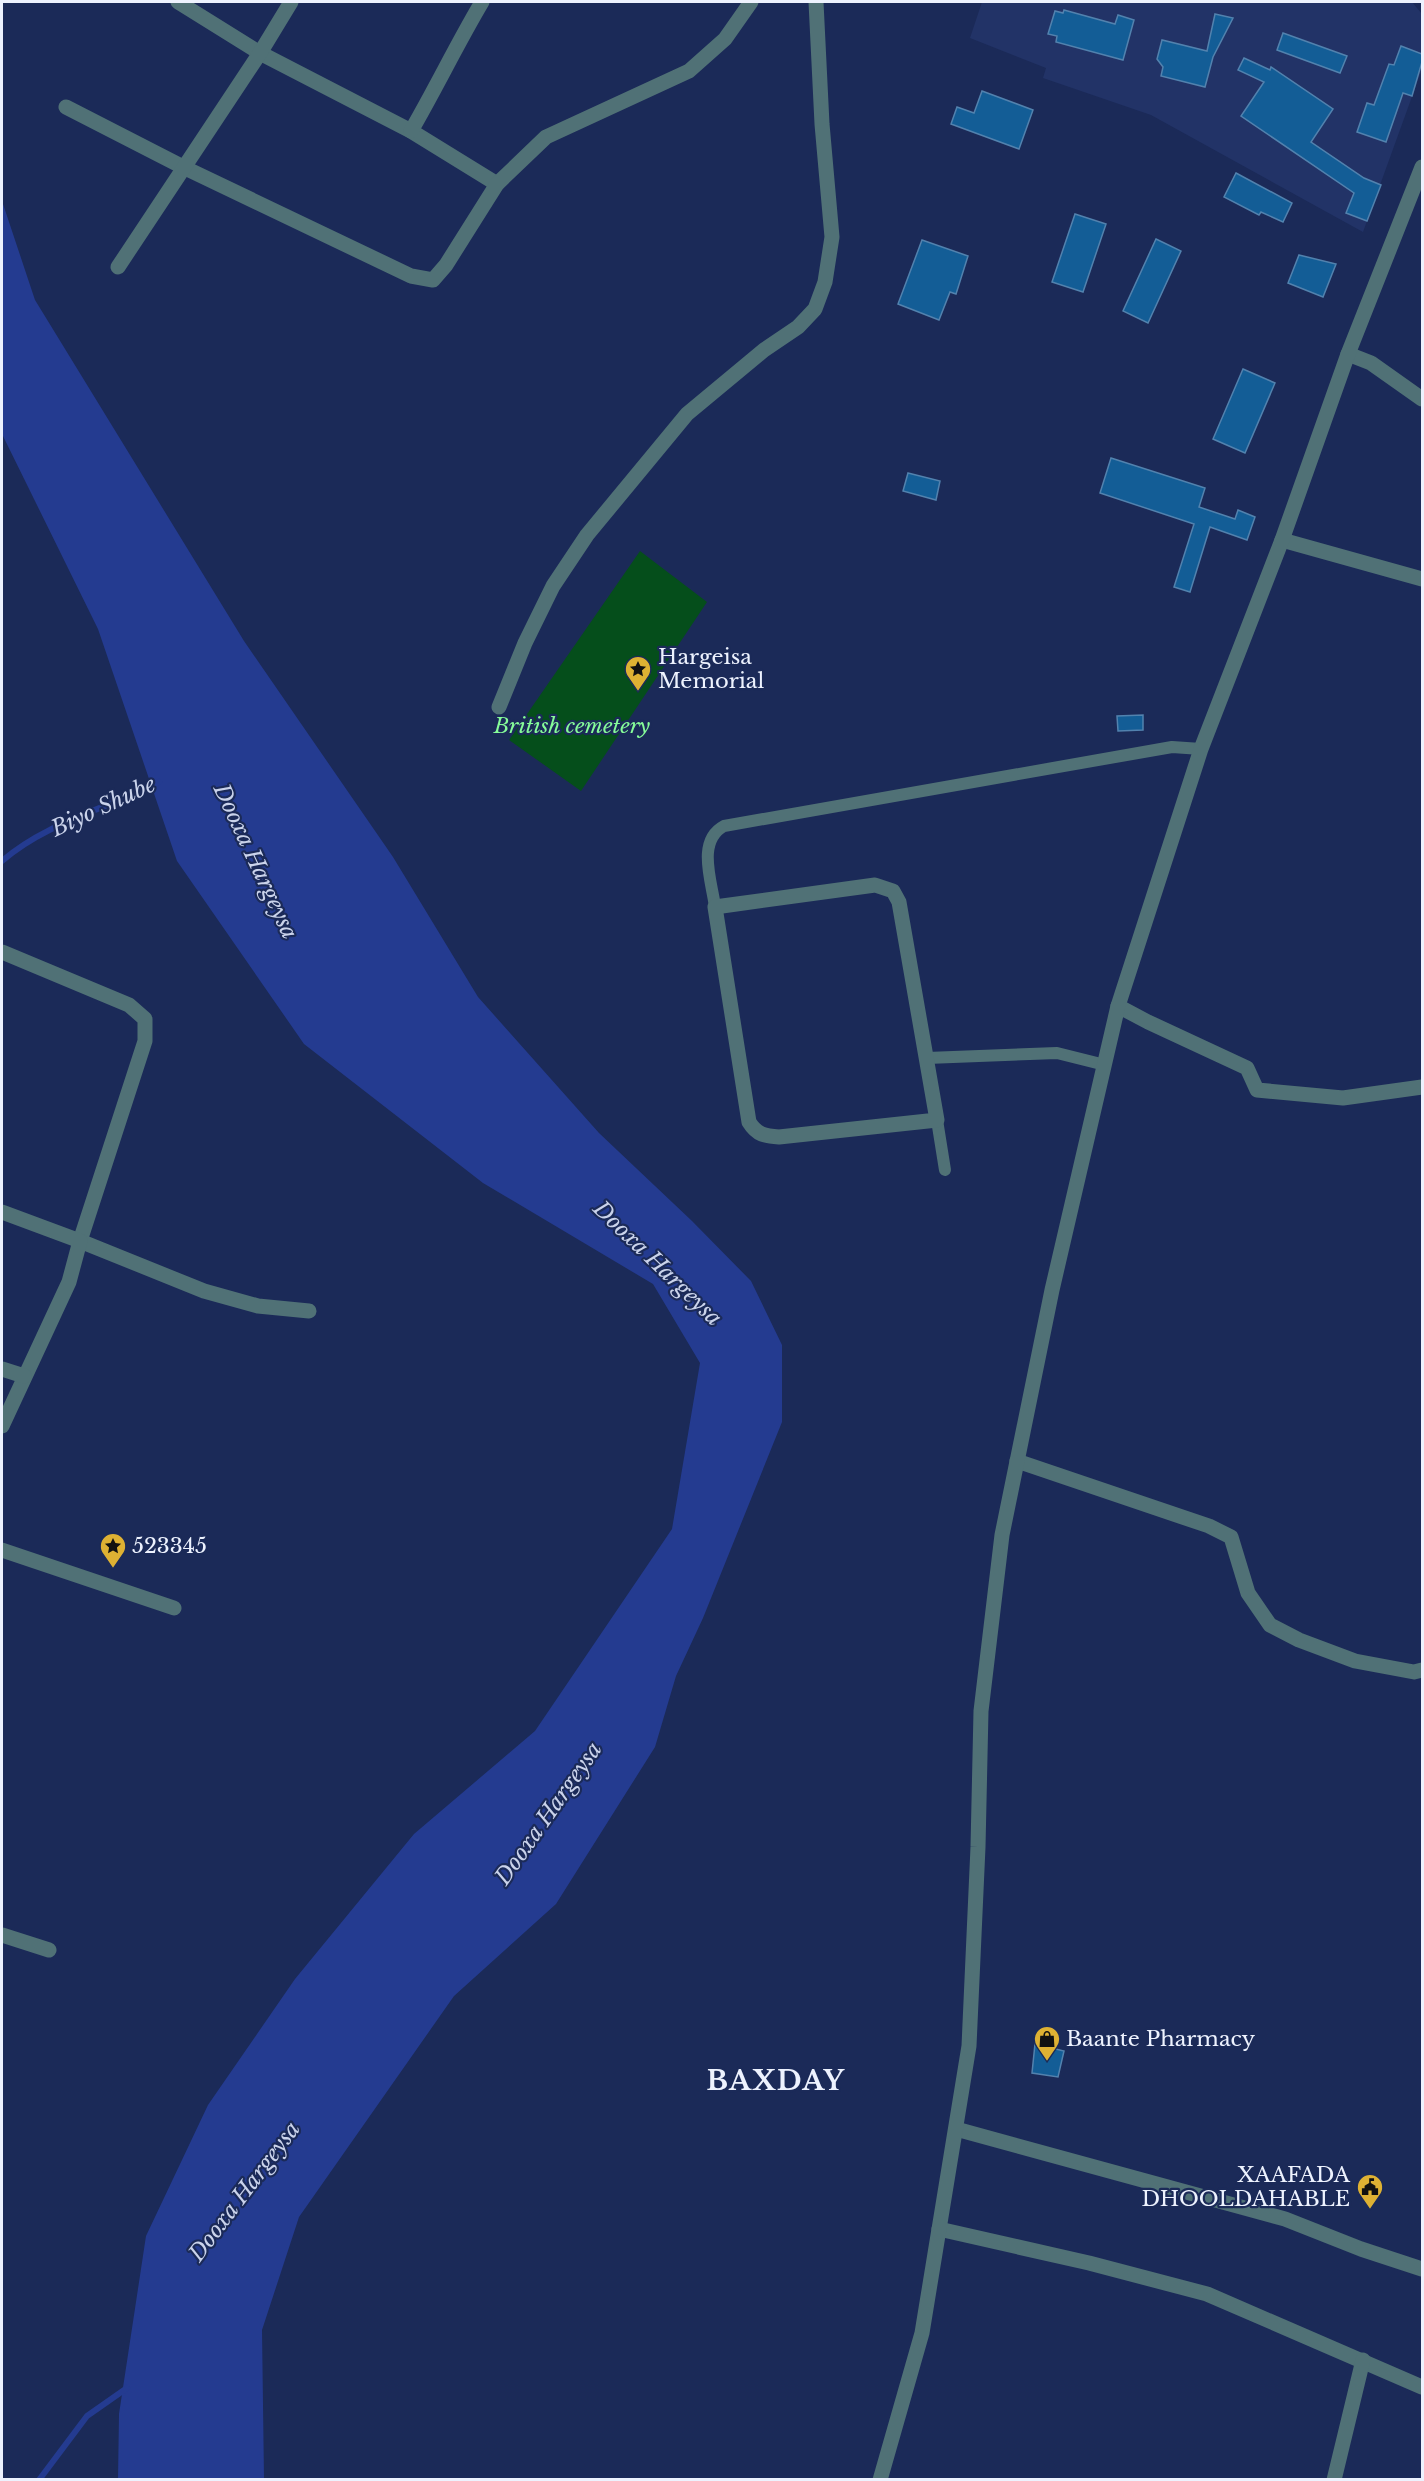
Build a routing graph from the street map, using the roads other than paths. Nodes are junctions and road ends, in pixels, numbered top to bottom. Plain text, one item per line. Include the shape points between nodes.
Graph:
1 (178, 2) edge
2 (291, 2) edge
3 (482, 2) edge
4 (752, 2) edge
5 (816, 2) edge
6 (260, 53) junction
7 (66, 107) dead end
8 (411, 131) junction
9 (183, 167) junction
10 (1422, 167) edge
11 (497, 184) junction
12 (118, 267) dead end
13 (1348, 354) junction
14 (1422, 399) edge
15 (1282, 540) junction
16 (1422, 579) edge
17 (499, 707) dead end
18 (1201, 749) junction
19 (715, 908) junction
20 (2, 952) edge
21 (1118, 1006) junction
22 (927, 1058) junction
23 (1105, 1065) junction
24 (1422, 1087) edge
25 (937, 1119) junction
26 (945, 1170) dead end
27 (2, 1212) edge
28 (80, 1240) junction
29 (309, 1311) dead end
30 (2, 1369) edge
31 (24, 1376) junction
32 (2, 1426) edge
33 (1017, 1461) junction
34 (2, 1550) edge
35 (174, 1608) dead end
36 (1422, 1670) edge
37 (2, 1935) edge
38 (49, 1950) dead end
39 (956, 2129) junction
40 (939, 2229) junction
41 (1422, 2269) edge
42 (1363, 2360) junction
43 (1422, 2387) edge
44 (880, 2480) edge
45 (1334, 2480) edge

1 - 6 street
2 - 6 street
3 - 8 street
4 - 11 street via 725,39 689,71 546,137
5 - 17 street via 832,237 825,282 815,309 798,327 687,414 587,535 553,586
6 - 8 street
6 - 9 street
7 - 9 street
8 - 11 street
9 - 11 street via 411,276 433,280
9 - 12 street
10 - 13 street
13 - 14 street via 1371,363
13 - 15 street
15 - 16 street
15 - 18 street
18 - 19 lane via 1172,747 724,826 709,840
18 - 21 street
19 - 22 street via 875,885 893,891 899,902
19 - 25 street via 749,1122 754,1131 779,1137
20 - 28 street via 129,1005 145,1019 145,1041
21 - 23 street
21 - 24 street via 1247,1068 1257,1090 1343,1098
22 - 23 lane via 1057,1053
22 - 25 street
23 - 33 street
25 - 26 lane
27 - 28 street
28 - 29 street via 204,1291 258,1306
28 - 31 street via 69,1282
30 - 31 street
31 - 32 street
33 - 36 street via 1232,1537 1248,1593 1269,1625 1355,1661 1414,1672
33 - 39 street via 1002,1535 981,1712 969,2046
34 - 35 street
37 - 38 street
39 - 40 street
39 - 41 street via 1286,2219
40 - 42 street via 1207,2294
40 - 44 street via 922,2333
42 - 43 street
42 - 45 street

